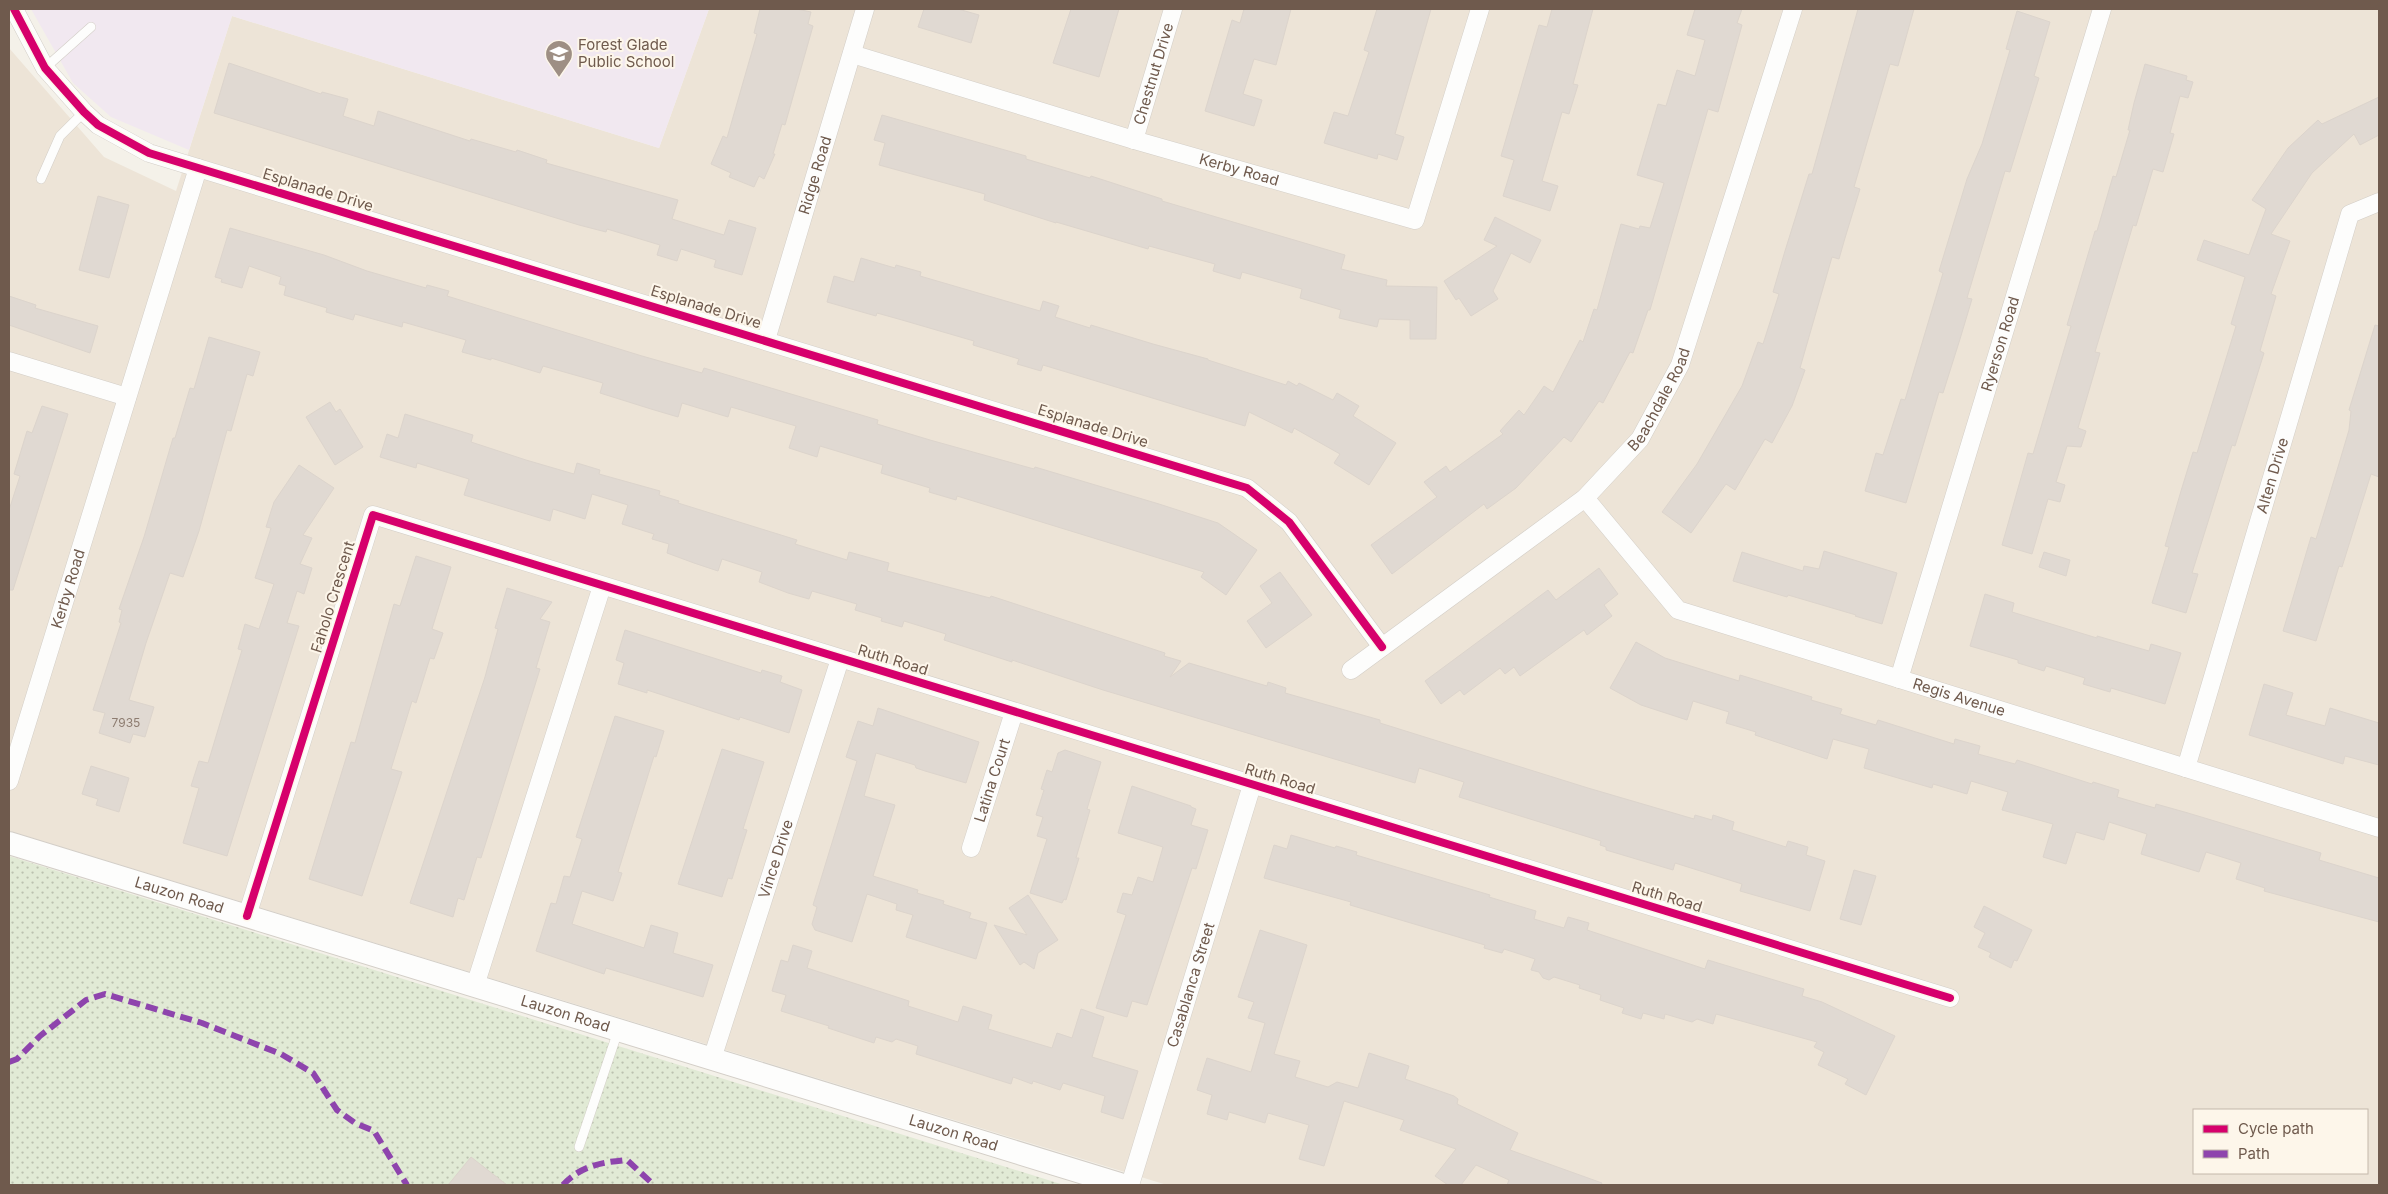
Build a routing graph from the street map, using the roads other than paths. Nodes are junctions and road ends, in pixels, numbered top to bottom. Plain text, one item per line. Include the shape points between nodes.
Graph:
1 (14, 9) edge
2 (865, 9) edge
3 (1173, 9) edge
4 (1480, 9) edge
5 (1793, 9) edge
6 (2102, 9) edge
7 (91, 26) dead end
8 (852, 54) junction
9 (45, 68) junction
10 (84, 112) junction
11 (1134, 140) junction
12 (198, 168) junction
13 (42, 179) dead end
14 (2379, 202) edge
15 (766, 340) junction
16 (9, 361) edge
17 (128, 397) junction
18 (1585, 498) junction
19 (602, 586) junction
20 (1382, 647) junction
21 (840, 659) junction
22 (1351, 670) dead end
23 (1899, 679) junction
24 (1014, 712) junction
25 (2186, 768) junction
26 (9, 781) edge
27 (1252, 785) junction
28 (2379, 828) edge
29 (9, 843) edge
30 (971, 848) dead end
31 (247, 916) junction
32 (475, 986) junction
33 (1950, 998) dead end
34 (618, 1030) junction
35 (712, 1059) junction
36 (579, 1147) dead end
37 (1123, 1185) edge
38 (1130, 1185) edge

1 - 9 street, Esplanade Drive
2 - 8 street, Ridge Road
3 - 11 street, Chestnut Drive
4 - 11 street, Kerby Road via 1415,220
5 - 18 street, Beachdale Road via 1680,365 1640,439
6 - 23 street, Ryerson Road
7 - 9 lane
8 - 11 street, Kerby Road
8 - 15 street, Ridge Road
9 - 10 street, Esplanade Drive
10 - 12 street, Esplanade Drive via 98,125 149,153
10 - 13 lane via 60,136
12 - 15 street, Esplanade Drive
12 - 17 street, Kerby Road
14 - 25 street, Alten Drive via 2350,214
15 - 20 street, Esplanade Drive via 1247,488 1289,522
16 - 17 street
17 - 26 street, Kerby Road
18 - 20 street, Beachdale Road
18 - 23 street, Regis Avenue via 1678,610
19 - 21 street, Ruth Road
19 - 31 street, Faholo Crescent via 373,515
19 - 32 street
20 - 22 street, Beachdale Road
21 - 24 street, Ruth Road
21 - 35 street, Vince Drive
23 - 25 street, Regis Avenue
24 - 27 street, Ruth Road
24 - 30 street, Latina Court
25 - 28 street, Regis Avenue
27 - 33 street, Ruth Road
27 - 38 street, Casablanca Street
29 - 31 street, Lauzon Road
31 - 32 street, Lauzon Road
32 - 34 street, Lauzon Road
34 - 35 street, Lauzon Road
34 - 36 lane
35 - 37 street, Lauzon Road

